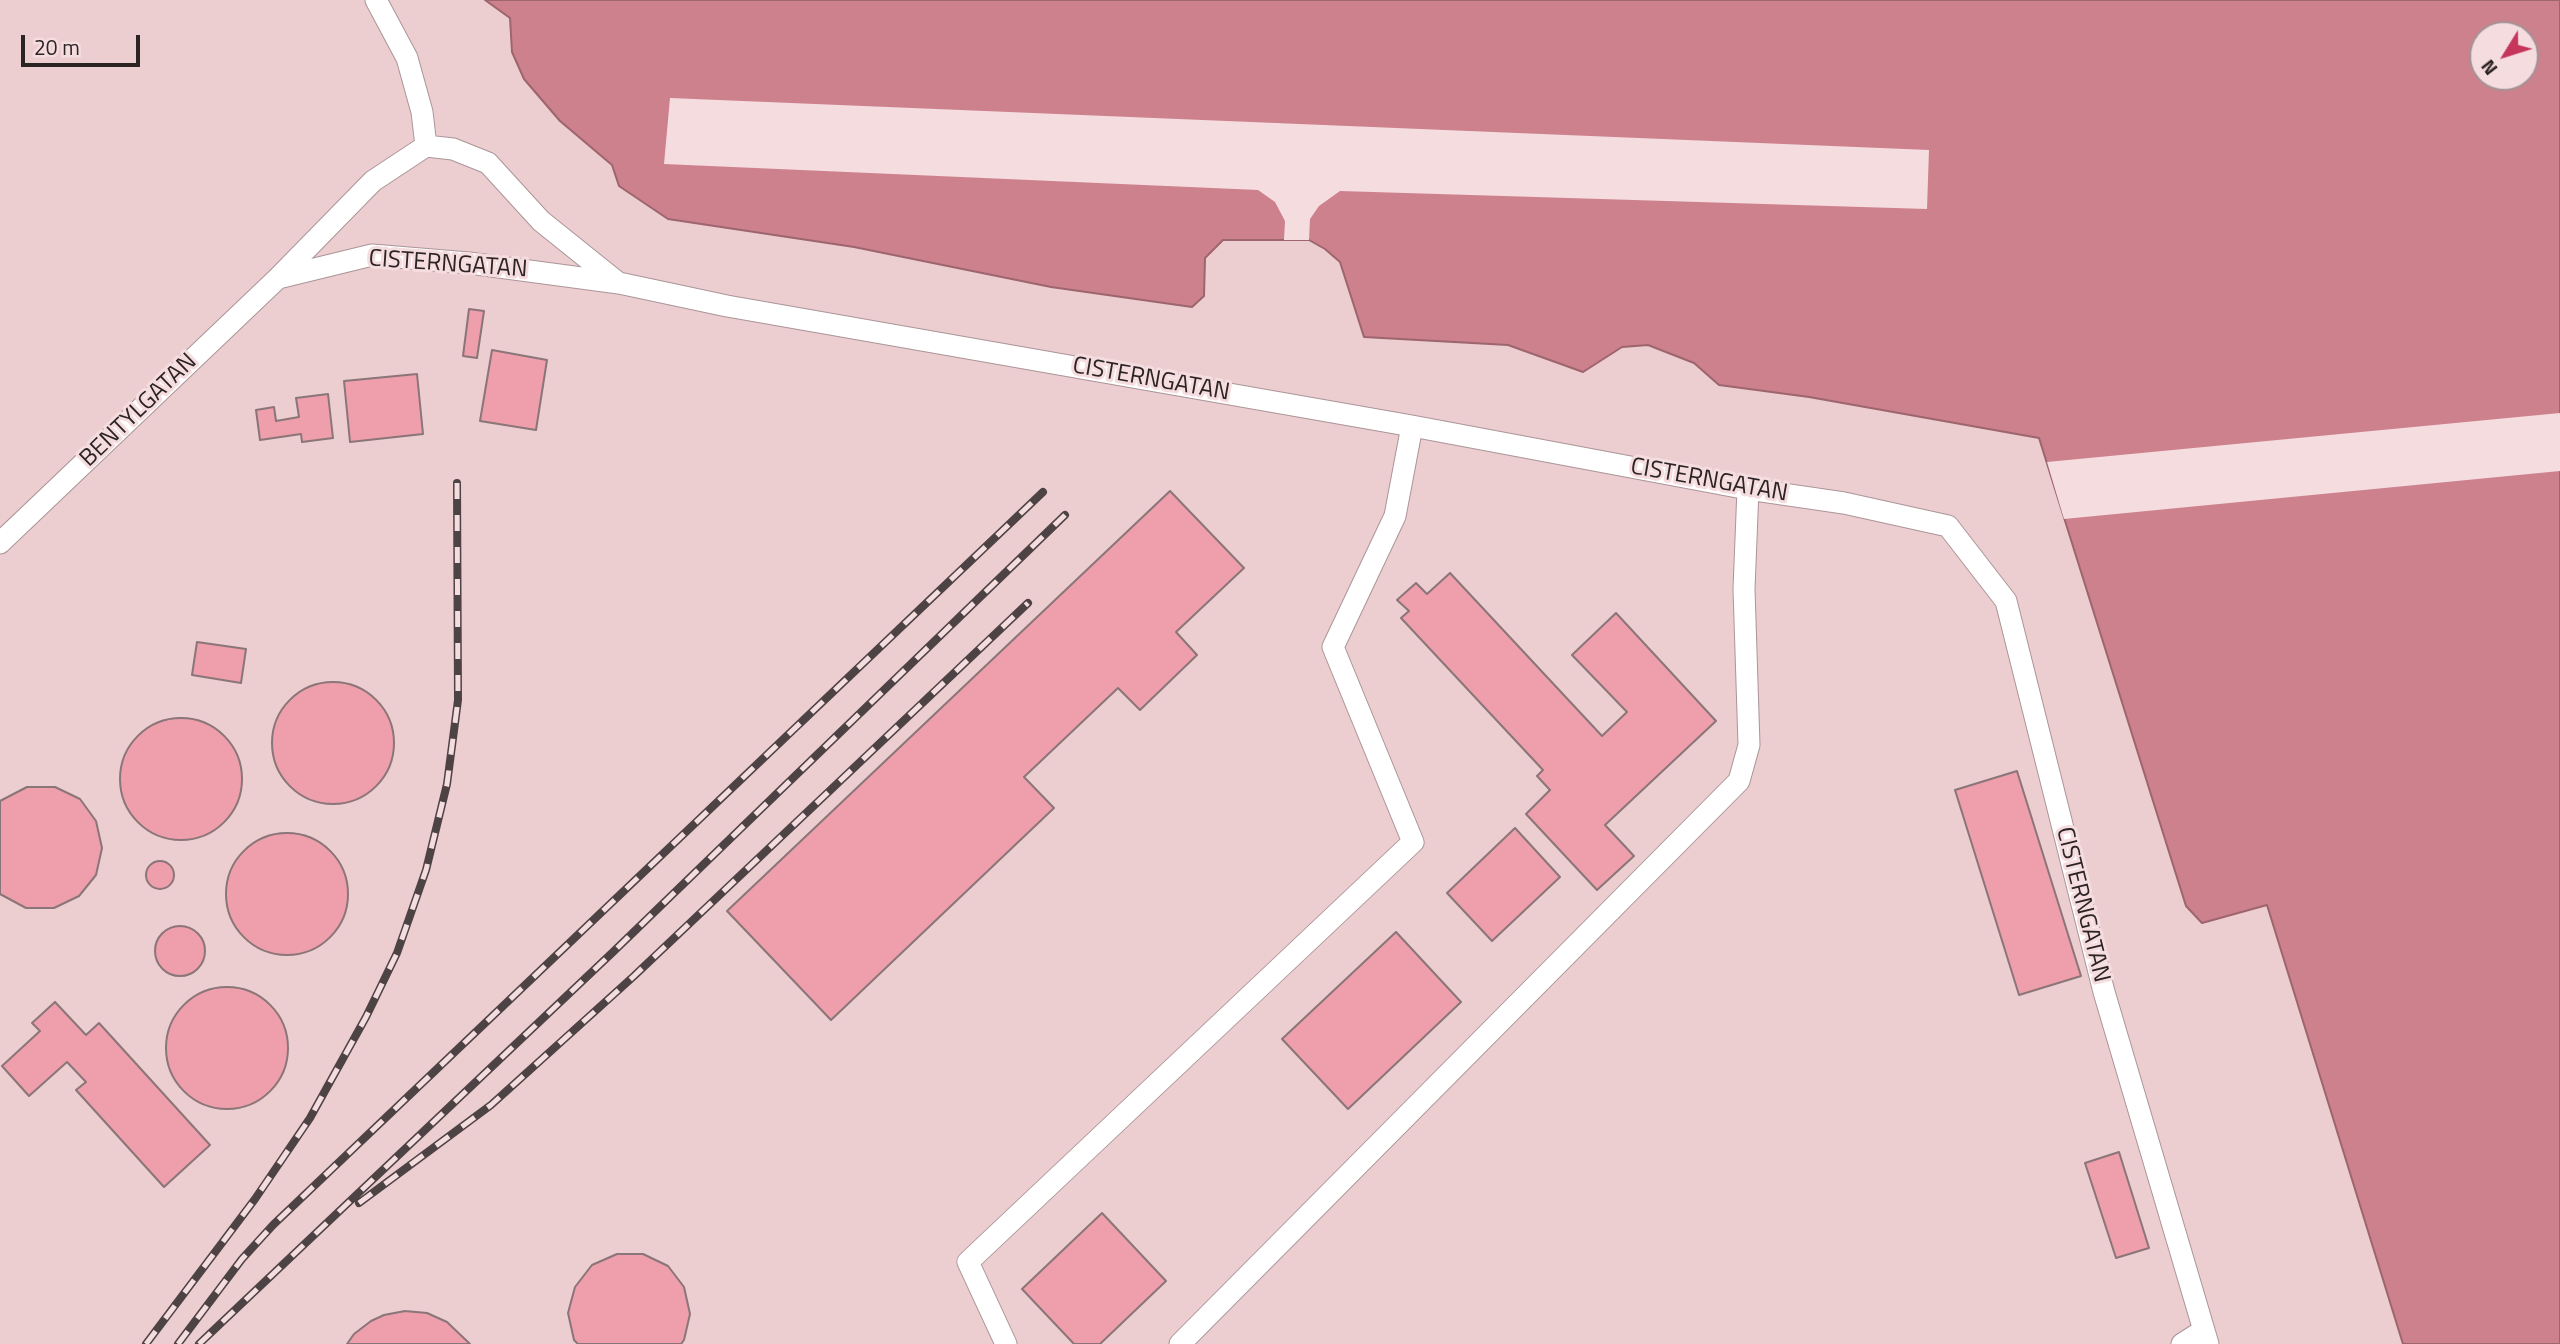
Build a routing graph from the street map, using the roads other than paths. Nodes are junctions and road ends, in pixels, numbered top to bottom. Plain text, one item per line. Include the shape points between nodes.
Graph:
1 (376, 0) edge
2 (426, 146) junction
3 (278, 278) junction
4 (619, 283) junction
5 (1412, 426) junction
6 (1748, 489) junction
7 (0, 543) edge
8 (2206, 1337) edge
9 (1006, 1344) edge
10 (1180, 1344) edge
11 (2182, 1344) edge

1 - 2 lane via 407,58
2 - 3 lane, BENTYLGATAN via 373,181
2 - 4 lane, CISTERNGATAN via 453,149 488,163 541,221
3 - 4 lane, CISTERNGATAN via 372,255
3 - 7 lane, BENTYLGATAN
4 - 5 lane, CISTERNGATAN
5 - 6 lane, CISTERNGATAN
5 - 9 lane via 1395,516 1333,647 1413,842 968,1262
6 - 8 lane, CISTERNGATAN via 1844,503 1948,526 2006,601 2104,992
6 - 10 lane via 1744,589 1749,745 1739,781
8 - 11 lane

